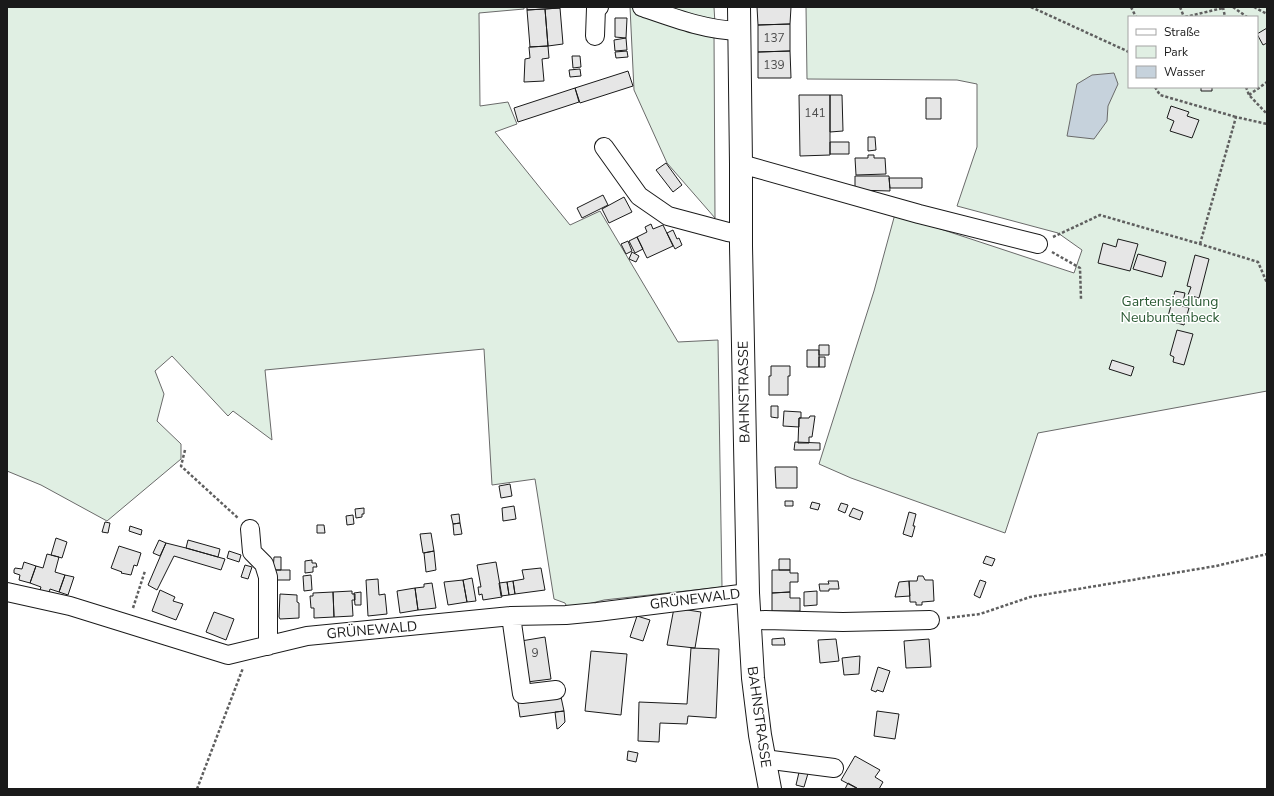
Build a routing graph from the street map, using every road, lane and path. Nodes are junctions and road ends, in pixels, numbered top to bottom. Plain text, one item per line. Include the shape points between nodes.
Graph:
1 (599, 7) edge
2 (642, 7) edge
3 (739, 7) edge
4 (1031, 7) edge
5 (1131, 7) edge
6 (1180, 7) edge
7 (1233, 7) edge
8 (1254, 7) edge
9 (1223, 8) edge
10 (1267, 14) edge
11 (1136, 16) edge
12 (1184, 16) edge
13 (1189, 16) edge
14 (1246, 16) edge
15 (739, 32) junction
16 (594, 36) dead end
17 (1128, 52) edge
18 (1267, 82) edge
19 (1156, 88) edge
20 (1246, 88) edge
21 (1249, 95) junction
22 (1267, 114) edge
23 (1236, 117) junction
24 (1267, 124) edge
25 (604, 147) dead end
26 (741, 164) junction
27 (741, 234) junction
28 (1038, 244) junction
29 (1200, 244) junction
30 (1267, 283) edge
31 (1082, 299) dead end
32 (185, 450) dead end
33 (250, 529) joint
34 (1267, 554) edge
35 (145, 570) dead end
36 (7, 592) edge
37 (748, 593) junction
38 (511, 616) junction
39 (930, 620) joint
40 (749, 621) junction
41 (128, 625) junction
42 (268, 646) junction
43 (249, 651) junction
44 (556, 690) dead end
45 (764, 759) junction
46 (834, 768) dead end
47 (197, 789) edge
48 (770, 789) edge

1 - 16 street via 596,8
2 - 15 street via 698,26
3 - 15 main road, BAHNSTRASSE
4 - 17 path
5 - 11 path
6 - 12 path
7 - 14 path
8 - 10 path
9 - 13 path
15 - 26 main road, BAHNSTRASSE
18 - 21 path
19 - 23 path via 1160,95
20 - 21 path
21 - 22 path
23 - 24 path
23 - 29 path
25 - 27 street via 639,196 668,216
26 - 27 main road, BAHNSTRASSE
26 - 28 street
27 - 37 main road, BAHNSTRASSE
28 - 29 path via 1100,215
28 - 31 path via 1080,268
29 - 30 path via 1258,262
32 - 33 path via 181,466
33 - 42 street via 252,552 264,564 268,577
34 - 39 path via 1216,566 1030,596 980,614
35 - 41 path
36 - 41 street, GRÜNEWALD via 70,606
37 - 38 street, GRÜNEWALD via 566,615
37 - 40 main road, BAHNSTRASSE
38 - 42 street, GRÜNEWALD via 307,636
38 - 44 street via 522,694
39 - 40 street
40 - 45 main road, BAHNSTRASSE via 753,678
41 - 43 street, GRÜNEWALD via 228,655
42 - 43 street, GRÜNEWALD
43 - 47 path
45 - 46 street
45 - 48 main road, BAHNSTRASSE

